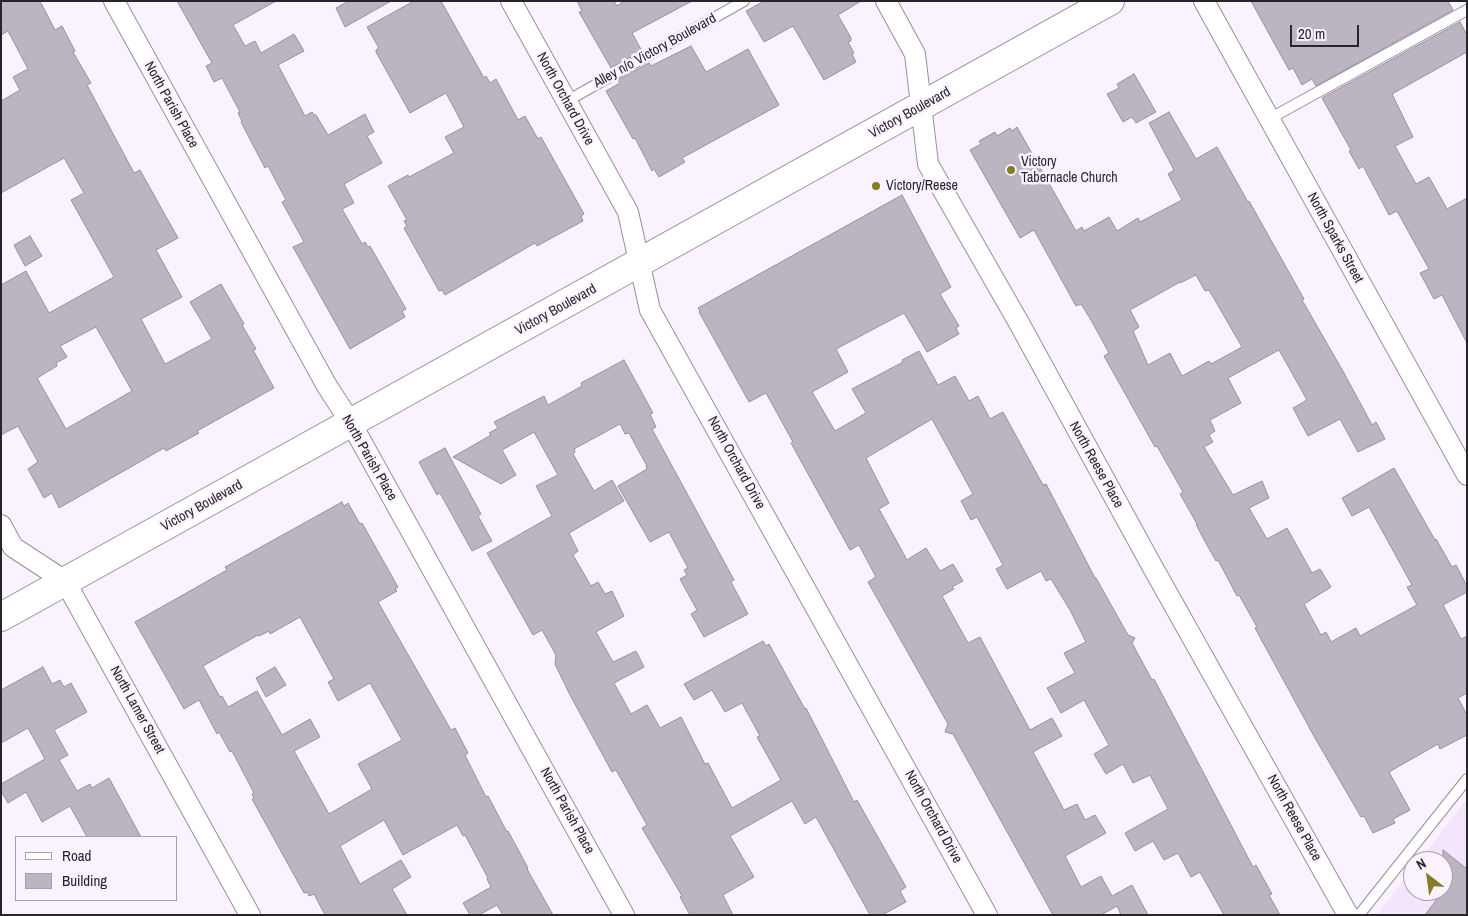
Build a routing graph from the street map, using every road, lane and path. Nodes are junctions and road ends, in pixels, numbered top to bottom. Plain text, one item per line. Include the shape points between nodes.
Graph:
1 (114, 1) edge
2 (511, 1) edge
3 (744, 1) edge
4 (886, 1) edge
5 (1110, 1) edge
6 (1204, 1) edge
7 (1467, 10) edge
8 (567, 101) junction
9 (921, 107) junction
10 (1269, 119) junction
11 (640, 263) junction
12 (351, 423) junction
13 (1467, 475) edge
14 (1, 525) edge
15 (65, 581) junction
16 (1, 617) edge
17 (1467, 779) edge
18 (250, 915) edge
19 (624, 915) edge
20 (987, 915) edge
21 (1348, 915) edge
22 (1359, 915) edge

1 - 12 street, North Parish Place via 327,386
2 - 8 street, North Orchard Drive
3 - 8 lane, Alley n/o Victory Boulevard
4 - 9 street, North Reese Place via 915,54
5 - 9 main road, Victory Boulevard
6 - 10 street, North Sparks Street
7 - 10 lane
8 - 11 street, North Orchard Drive via 628,212
9 - 11 main road, Victory Boulevard
9 - 21 street, North Reese Place via 928,164
10 - 13 street, North Sparks Street
11 - 12 main road, Victory Boulevard
11 - 20 street, North Orchard Drive via 650,310
12 - 15 main road, Victory Boulevard
12 - 19 street, North Parish Place
14 - 15 street, North Lamer Street via 13,547
15 - 16 main road, Victory Boulevard
15 - 18 street, North Lamer Street
17 - 22 lane

